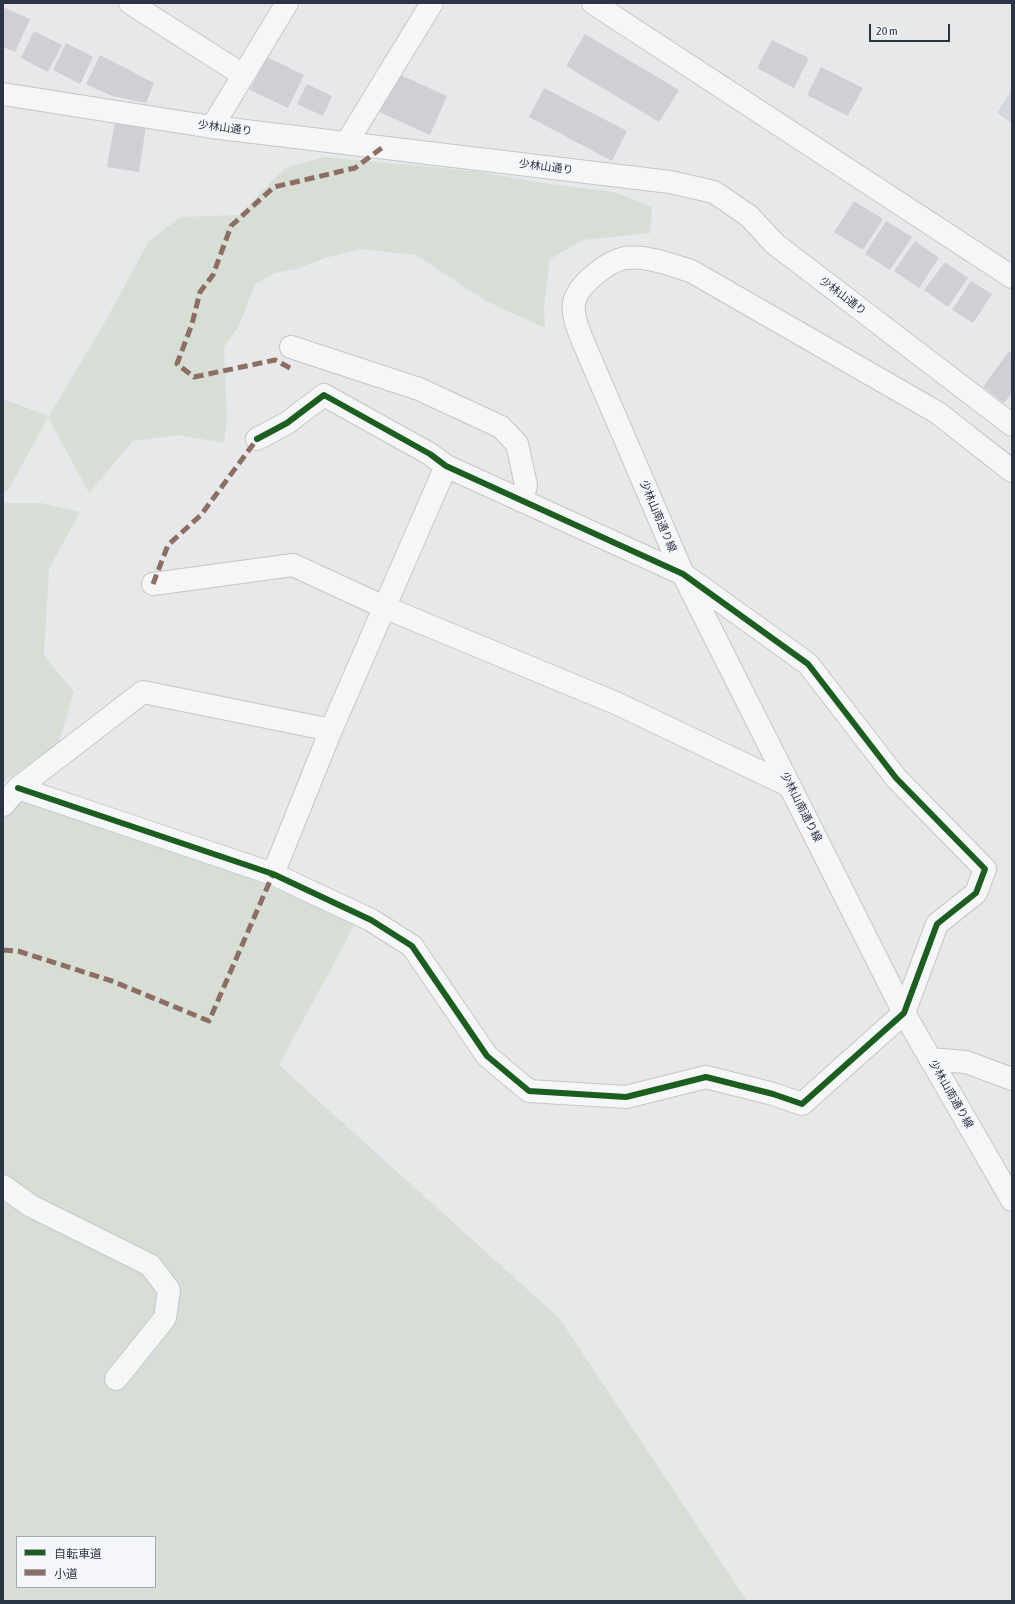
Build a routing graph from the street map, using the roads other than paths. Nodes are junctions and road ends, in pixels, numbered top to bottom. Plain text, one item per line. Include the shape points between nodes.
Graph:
1 (130, 3) edge
2 (287, 3) edge
3 (432, 3) edge
4 (593, 3) edge
5 (243, 75) junction
6 (3, 94) edge
7 (212, 127) junction
8 (347, 142) junction
9 (1011, 275) edge
10 (291, 347) dead end
11 (1012, 425) edge
12 (257, 439) dead end
13 (446, 466) junction
14 (1012, 471) edge
15 (522, 501) junction
16 (684, 574) junction
17 (153, 584) dead end
18 (384, 607) junction
19 (331, 730) junction
20 (790, 786) junction
21 (18, 788) junction
22 (3, 805) edge
23 (273, 874) junction
24 (904, 1013) junction
25 (930, 1059) junction
26 (1012, 1079) edge
27 (3, 1186) edge
28 (1012, 1200) edge
29 (116, 1379) dead end

1 - 5 street
2 - 5 street
3 - 8 street
4 - 9 street
5 - 7 street
6 - 7 street, 少林山通り
7 - 8 street, 少林山通り
8 - 11 street, 少林山通り via 670,182 714,192 749,216 775,244
10 - 15 street via 419,389 501,427 517,444 526,485
12 - 13 street via 287,423 324,395 430,454
13 - 15 street
13 - 18 street
14 - 16 street, 少林山南通り線 via 938,413 691,271 654,260 626,258 605,265 582,288 574,302 575,320
15 - 16 street
16 - 20 street, 少林山南通り線
16 - 24 street via 808,664 896,778 984,869 976,893 937,924
17 - 18 street via 293,565
18 - 19 street
18 - 20 street via 618,704
19 - 21 street via 143,692
19 - 23 street
20 - 24 street, 少林山南通り線
21 - 22 street
21 - 23 street
23 - 24 street via 371,920 412,946 488,1056 529,1091 626,1097 706,1077 802,1104
24 - 25 street, 少林山南通り線
25 - 26 street via 966,1062
25 - 28 street, 少林山南通り線
27 - 29 street via 31,1206 150,1265 169,1290 165,1318

